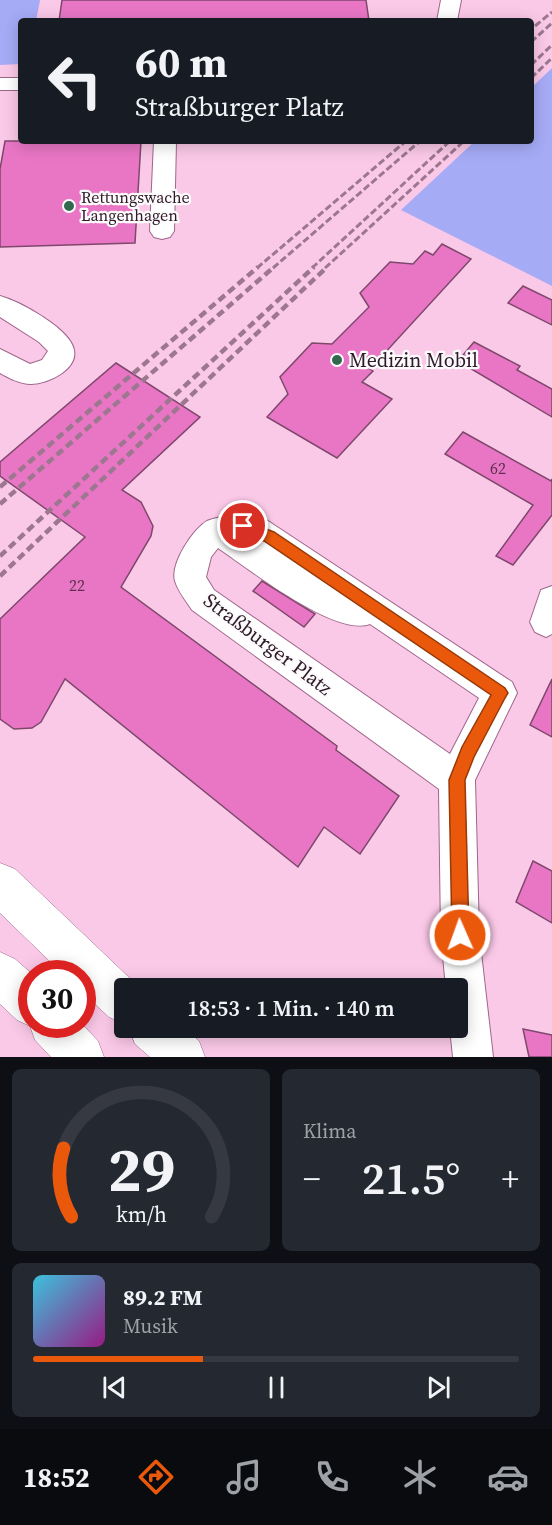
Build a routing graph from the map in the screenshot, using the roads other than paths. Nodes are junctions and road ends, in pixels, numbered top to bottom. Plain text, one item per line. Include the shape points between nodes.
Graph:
1 (451, 0) edge
2 (448, 18) edge
3 (0, 84) edge
4 (18, 84) edge
5 (165, 144) edge
6 (162, 231) dead end
7 (0, 305) edge
8 (0, 359) edge
9 (457, 780) junction
10 (0, 884) edge
11 (0, 974) edge
12 (18, 991) edge
13 (114, 992) edge
14 (64, 1038) edge
15 (162, 1038) edge
16 (82, 1057) edge
17 (183, 1057) edge
18 (473, 1057) edge

1 - 2 street
3 - 4 street
5 - 6 street
7 - 8 street via 55,340 61,356 51,368 32,375
9 - 9 street, Straßburger Platz via 203,600 190,579 192,561 203,541 216,531 243,526 257,530 500,693
9 - 18 street, Straßburger Platz via 460,935
10 - 13 main road
11 - 12 main road
14 - 16 main road
15 - 17 main road

